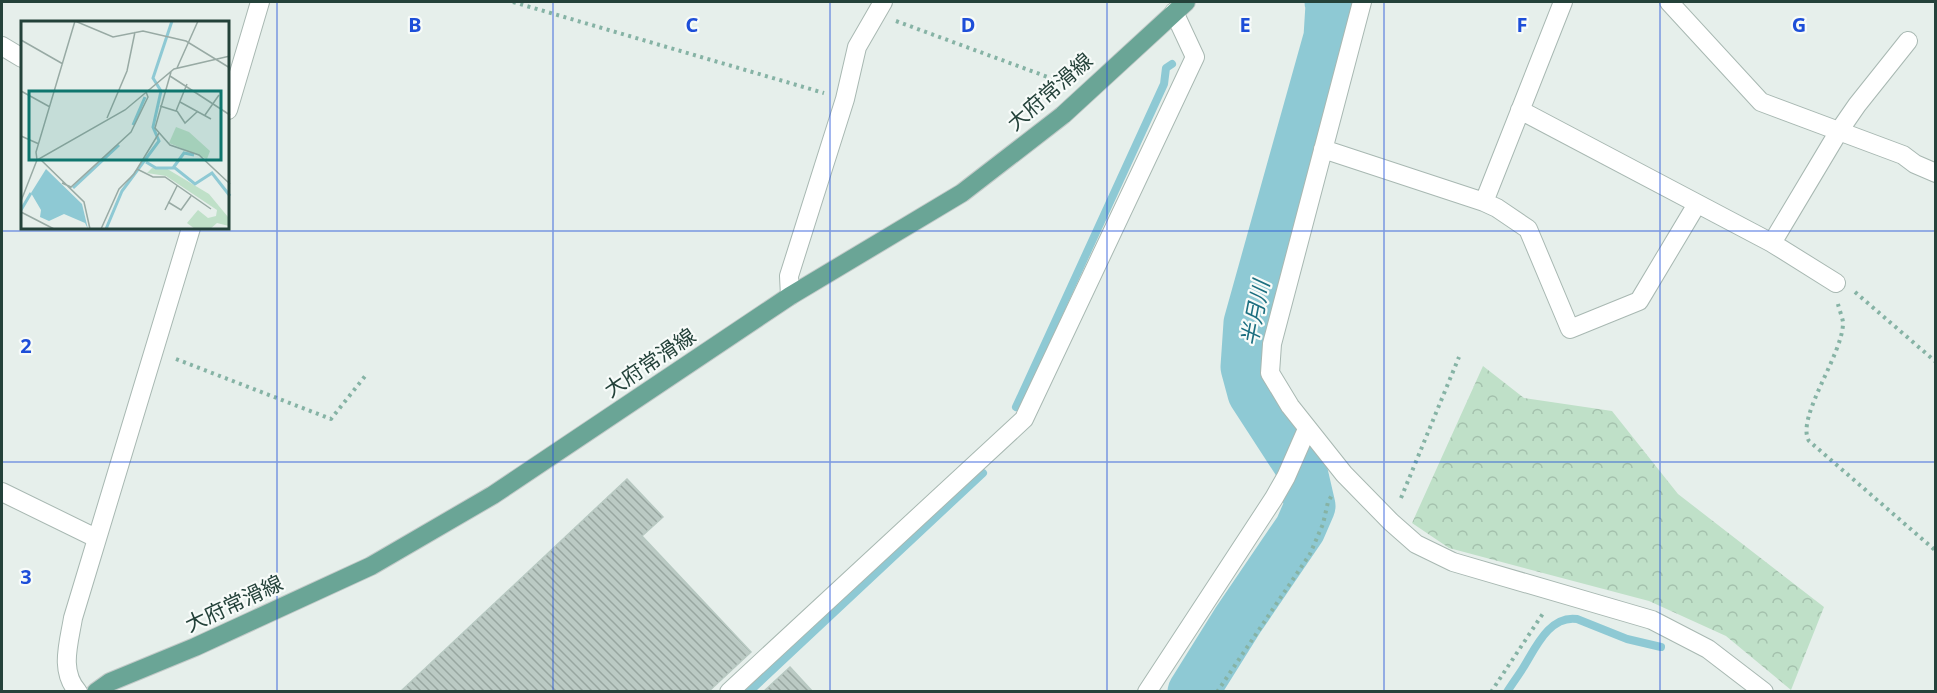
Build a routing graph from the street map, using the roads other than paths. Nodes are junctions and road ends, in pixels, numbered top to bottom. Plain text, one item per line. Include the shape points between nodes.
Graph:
1 (260, 2) edge
2 (1362, 2) edge
3 (1563, 2) edge
4 (1669, 2) edge
5 (879, 7) edge
6 (1180, 7) edge
7 (1908, 41) dead end
8 (2, 46) edge
9 (21, 57) edge
10 (230, 103) edge
11 (1520, 110) junction
12 (1839, 131) junction
13 (1323, 149) junction
14 (1935, 173) edge
15 (1484, 202) junction
16 (1697, 204) junction
17 (190, 230) edge
18 (1772, 243) junction
19 (1836, 284) road end
20 (790, 296) junction
21 (1303, 436) junction
22 (2, 492) edge
23 (96, 538) junction
24 (108, 688) edge
25 (78, 692) edge
26 (729, 692) edge
27 (1147, 692) edge
28 (1764, 692) edge

1 - 10 street
2 - 13 street
3 - 11 street
4 - 12 street via 1761,102
5 - 20 street via 857,47 845,99 789,276
6 - 20 main road, 大府常滑線 via 1063,115 962,193
6 - 26 street via 1195,57 1024,419
7 - 12 street
8 - 9 street
11 - 15 street
11 - 16 street
12 - 14 street via 1903,155
12 - 18 street
13 - 15 street
13 - 21 street via 1272,344 1270,373
15 - 16 street via 1528,229 1570,329 1639,301
16 - 18 street
17 - 23 street
18 - 19 street
20 - 24 main road, 大府常滑線 via 493,495 371,566
21 - 27 street via 1286,477
21 - 28 street via 1416,544 1453,562 1652,620 1708,649
22 - 23 street
23 - 25 street via 73,618 65,665

